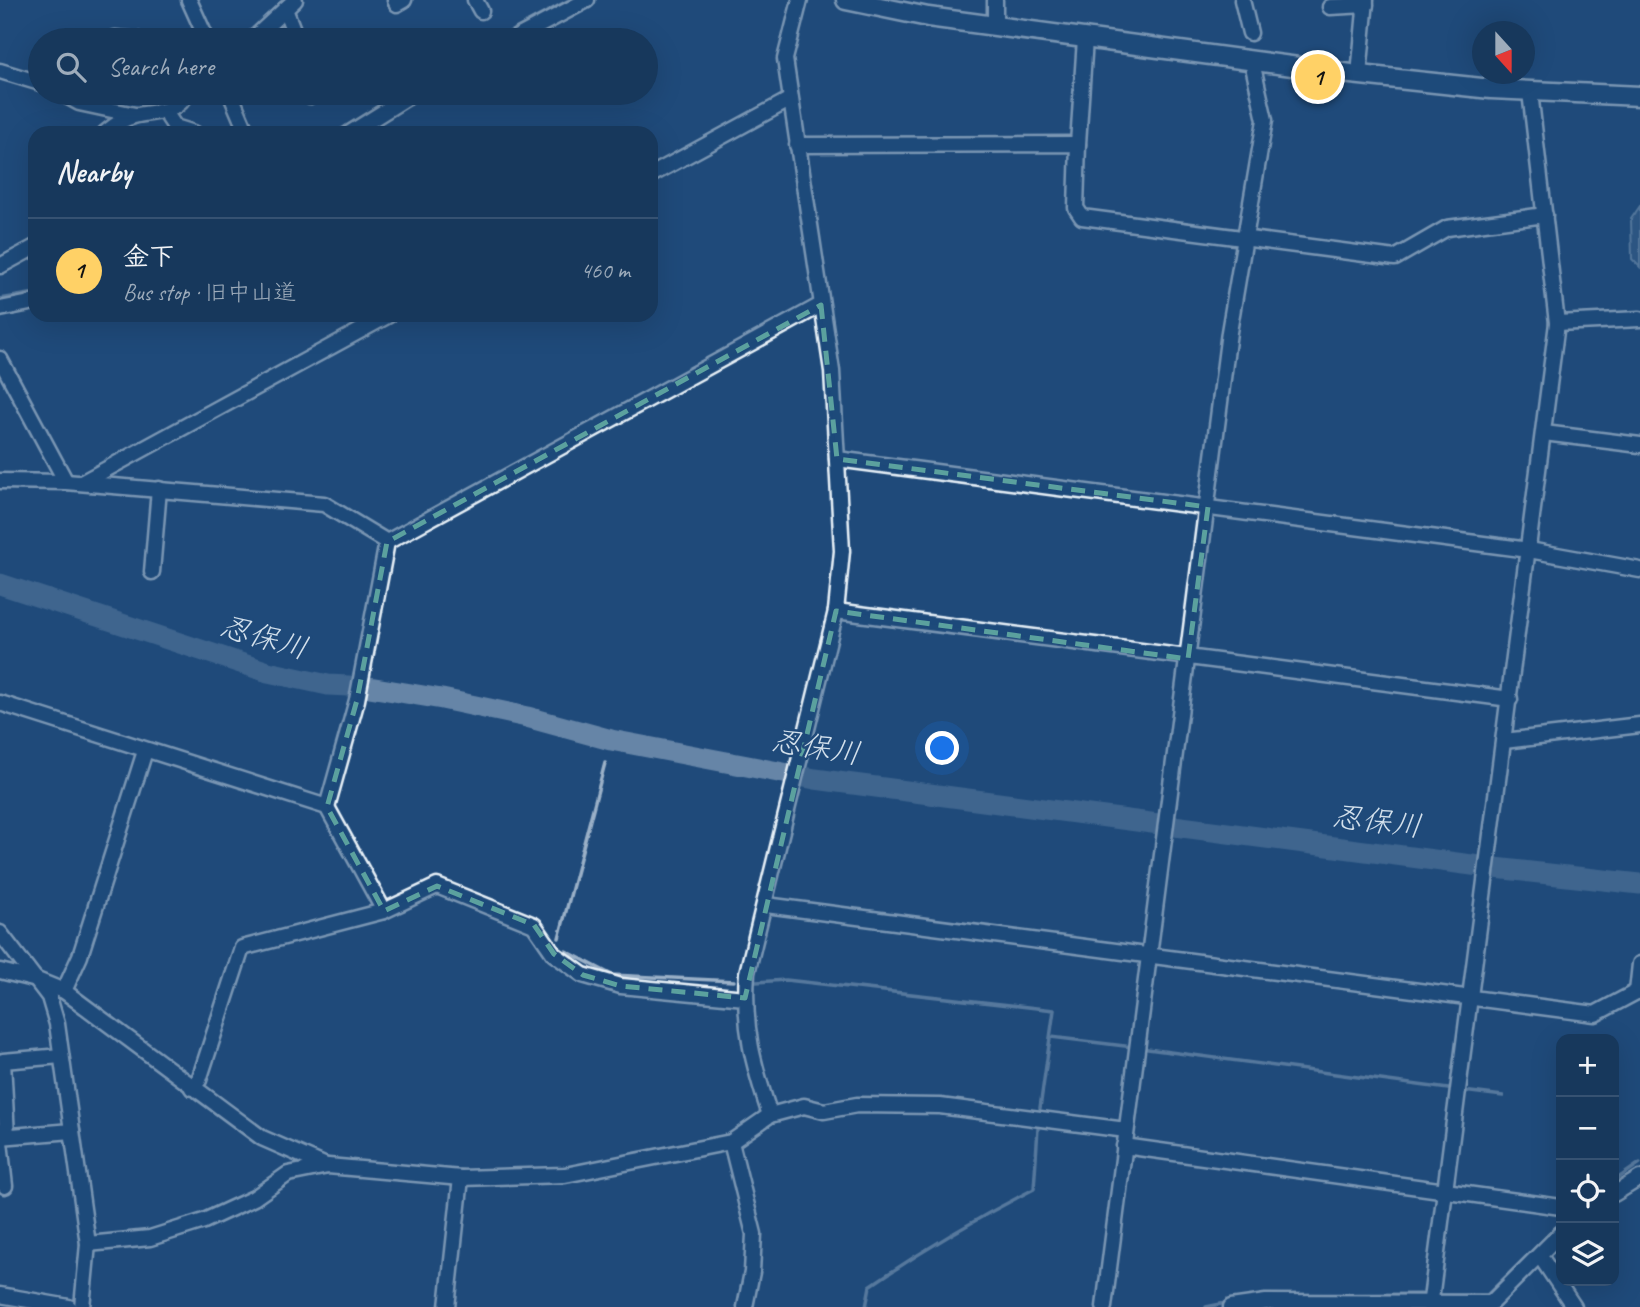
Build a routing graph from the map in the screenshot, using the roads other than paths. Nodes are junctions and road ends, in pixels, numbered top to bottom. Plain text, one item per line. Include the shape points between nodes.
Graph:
1 (190, 0) edge
2 (395, 0) edge
3 (404, 0) edge
4 (587, 0) edge
5 (800, 0) edge
6 (846, 0) edge
7 (995, 0) edge
8 (1242, 0) edge
9 (1366, 2) edge
10 (290, 5) edge
11 (1330, 7) dead end
12 (995, 27) junction
13 (202, 28) edge
14 (265, 28) edge
15 (295, 28) edge
16 (534, 28) edge
17 (1250, 33) dead end
18 (1085, 39) junction
19 (1252, 61) junction
20 (0, 71) edge
21 (1359, 75) junction
22 (28, 79) edge
23 (1530, 92) junction
24 (1640, 96) edge
25 (789, 100) junction
26 (88, 105) edge
27 (177, 105) edge
28 (235, 105) edge
29 (395, 105) edge
30 (165, 112) junction
31 (135, 115) junction
32 (113, 126) edge
33 (174, 126) edge
34 (244, 126) edge
35 (361, 126) edge
36 (1078, 144) junction
37 (797, 145) junction
38 (658, 170) edge
39 (1545, 215) junction
40 (1246, 240) junction
41 (28, 251) edge
42 (0, 266) edge
43 (28, 303) edge
44 (821, 305) junction
45 (0, 309) edge
46 (1640, 319) edge
47 (376, 322) edge
48 (1557, 323) junction
49 (0, 359) edge
50 (1544, 433) junction
51 (1640, 445) edge
52 (837, 459) junction
53 (0, 481) edge
54 (66, 482) junction
55 (82, 483) junction
56 (159, 489) junction
57 (1208, 507) junction
58 (387, 542) junction
59 (1529, 550) junction
60 (1640, 570) edge
61 (152, 572) dead end
62 (836, 611) junction
63 (1188, 659) junction
64 (1510, 699) junction
65 (0, 703) edge
66 (1640, 725) edge
67 (1504, 741) junction
68 (145, 751) junction
69 (327, 807) junction
70 (766, 905) junction
71 (384, 912) junction
72 (0, 933) edge
73 (1150, 955) junction
74 (1640, 964) edge
75 (0, 971) edge
76 (37, 980) junction
77 (64, 991) junction
78 (1638, 991) edge
79 (1470, 997) junction
80 (745, 998) junction
81 (61, 1056) junction
82 (192, 1088) junction
83 (770, 1115) junction
84 (1126, 1130) junction
85 (72, 1131) junction
86 (2, 1138) edge
87 (731, 1142) junction
88 (1124, 1146) junction
89 (328, 1166) junction
90 (461, 1178) junction
91 (1640, 1178) edge
92 (5, 1186) dead end
93 (1447, 1189) junction
94 (1619, 1191) edge
95 (1556, 1206) edge
96 (1556, 1238) edge
97 (88, 1244) junction
98 (1540, 1256) junction
99 (0, 1295) edge
100 (1248, 1305) edge
101 (1430, 1305) edge
102 (69, 1307) edge
103 (82, 1307) edge
104 (447, 1307) edge
105 (745, 1307) edge
106 (1104, 1307) edge
107 (1231, 1307) edge
108 (1574, 1307) edge

1 - 13 street
2 - 3 street via 397,4
4 - 16 street
5 - 25 street via 785,59
6 - 12 main road
7 - 12 street
8 - 17 street
9 - 11 street
9 - 21 street
10 - 14 street
10 - 15 street
12 - 18 main road
18 - 19 main road
18 - 36 street
19 - 21 main road
19 - 40 street via 1265,120
20 - 22 street
21 - 23 main road
23 - 24 main road
23 - 39 street
25 - 37 street
25 - 38 street
26 - 31 street
27 - 30 street
28 - 34 street
29 - 35 street
30 - 31 street
30 - 33 street
31 - 32 street
36 - 37 street
36 - 40 street via 1076,214
37 - 44 street
39 - 40 street via 1447,228 1395,258
39 - 48 street
40 - 57 street via 1229,332
41 - 42 street
43 - 45 street
44 - 52 street via 832,371
44 - 58 street
46 - 48 street
47 - 55 street
48 - 50 street
49 - 54 street
50 - 51 street
50 - 59 street
52 - 57 street
52 - 62 street via 842,551
53 - 54 street
54 - 55 street
55 - 56 street
56 - 58 street via 324,504
56 - 61 street
57 - 59 street
57 - 63 street
58 - 69 street via 362,678
59 - 60 street
59 - 64 street
62 - 63 street
62 - 70 street
63 - 64 street
63 - 73 street
64 - 67 street
65 - 68 street
66 - 67 street
67 - 79 street
68 - 69 street
68 - 77 street via 80,956
69 - 71 street
70 - 73 street
70 - 80 street
71 - 80 street via 437,886 534,925 554,954 583,975 621,986
71 - 82 street via 242,948 199,1080
72 - 76 street
73 - 79 street
73 - 84 street
74 - 78 street
75 - 76 street
76 - 77 street
76 - 81 street via 51,1005
77 - 82 street
78 - 79 street via 1595,1014
79 - 93 street
80 - 83 street via 750,1053
81 - 85 street
81 - 86 street via 3,1061
82 - 89 street via 262,1138
83 - 84 street via 804,1106 824,1111 858,1105 940,1106
83 - 87 street
84 - 88 street
85 - 86 street
85 - 97 street
86 - 92 street
87 - 90 street via 565,1175
87 - 105 street via 754,1234
88 - 93 street
88 - 106 street
89 - 90 street
89 - 97 street via 288,1174 254,1198 204,1221 150,1238
90 - 104 street
91 - 94 street
93 - 95 street
93 - 101 street
96 - 98 street
97 - 103 street
98 - 101 street via 1491,1303
98 - 108 street
99 - 102 street
100 - 101 street
100 - 107 street

